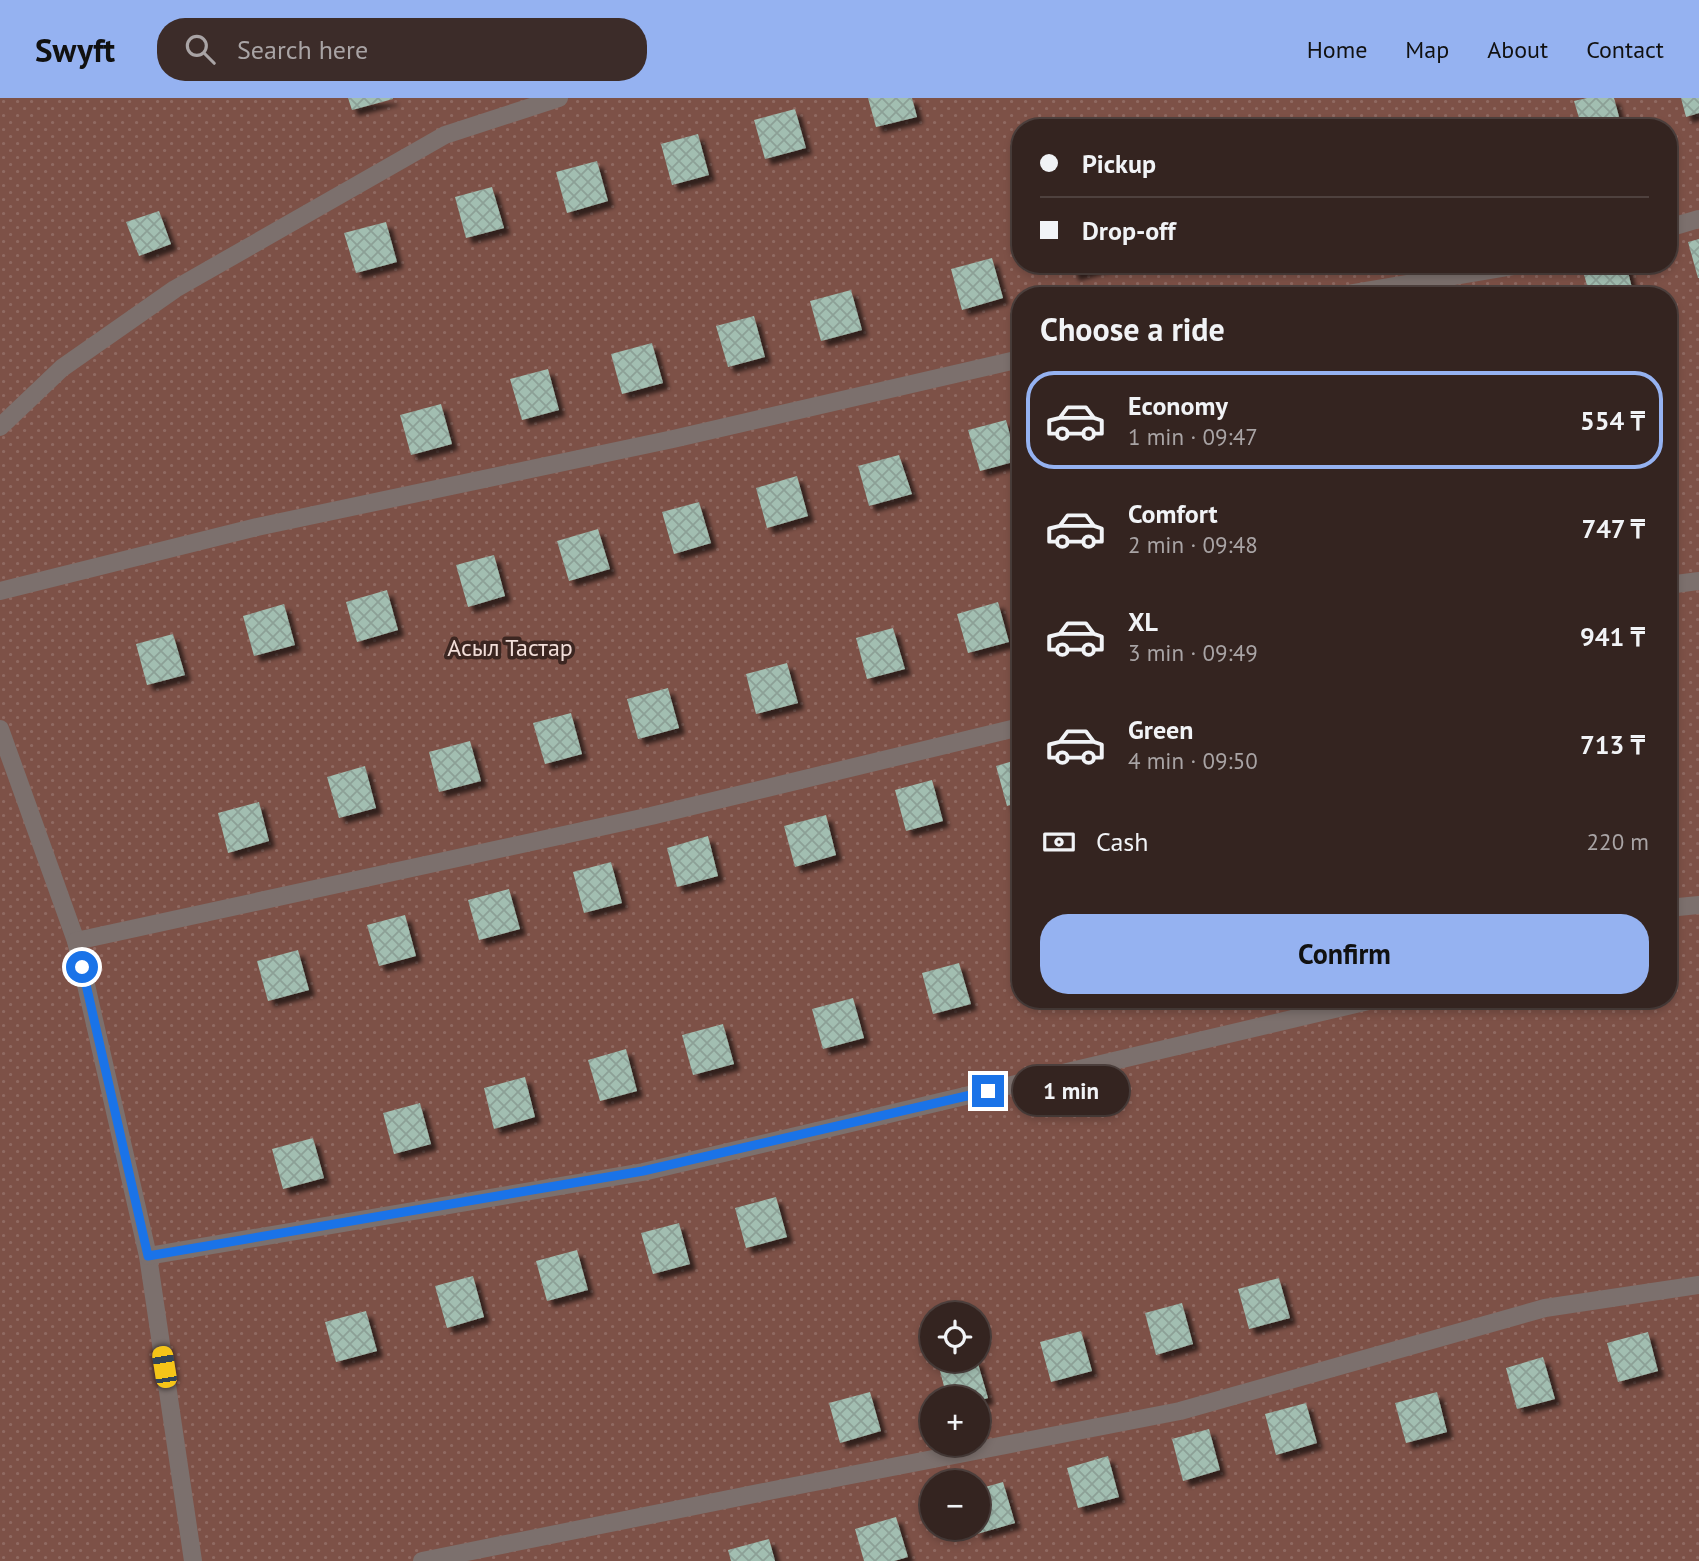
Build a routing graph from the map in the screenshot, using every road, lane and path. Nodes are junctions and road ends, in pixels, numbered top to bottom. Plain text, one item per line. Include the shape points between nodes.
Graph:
1 (559, 98) edge
2 (1699, 219) edge
3 (1677, 225) edge
4 (1472, 273) edge
5 (1388, 287) edge
6 (1012, 361) edge
7 (0, 427) edge
8 (1699, 581) edge
9 (1677, 584) edge
10 (0, 591) edge
11 (0, 729) edge
12 (1012, 729) edge
13 (1699, 905) edge
14 (1677, 907) edge
15 (76, 941) junction
16 (1339, 1008) edge
17 (148, 1256) junction
18 (1699, 1285) edge
19 (192, 1561) edge
20 (422, 1561) edge

1 - 7 street via 445,135 175,289 62,368
2 - 3 street
4 - 5 street
6 - 10 street via 257,527
8 - 9 street
11 - 15 street
12 - 15 street via 651,816
13 - 14 street
15 - 17 street
16 - 17 street via 643,1171
17 - 19 street
18 - 20 street via 1545,1308 1180,1410

